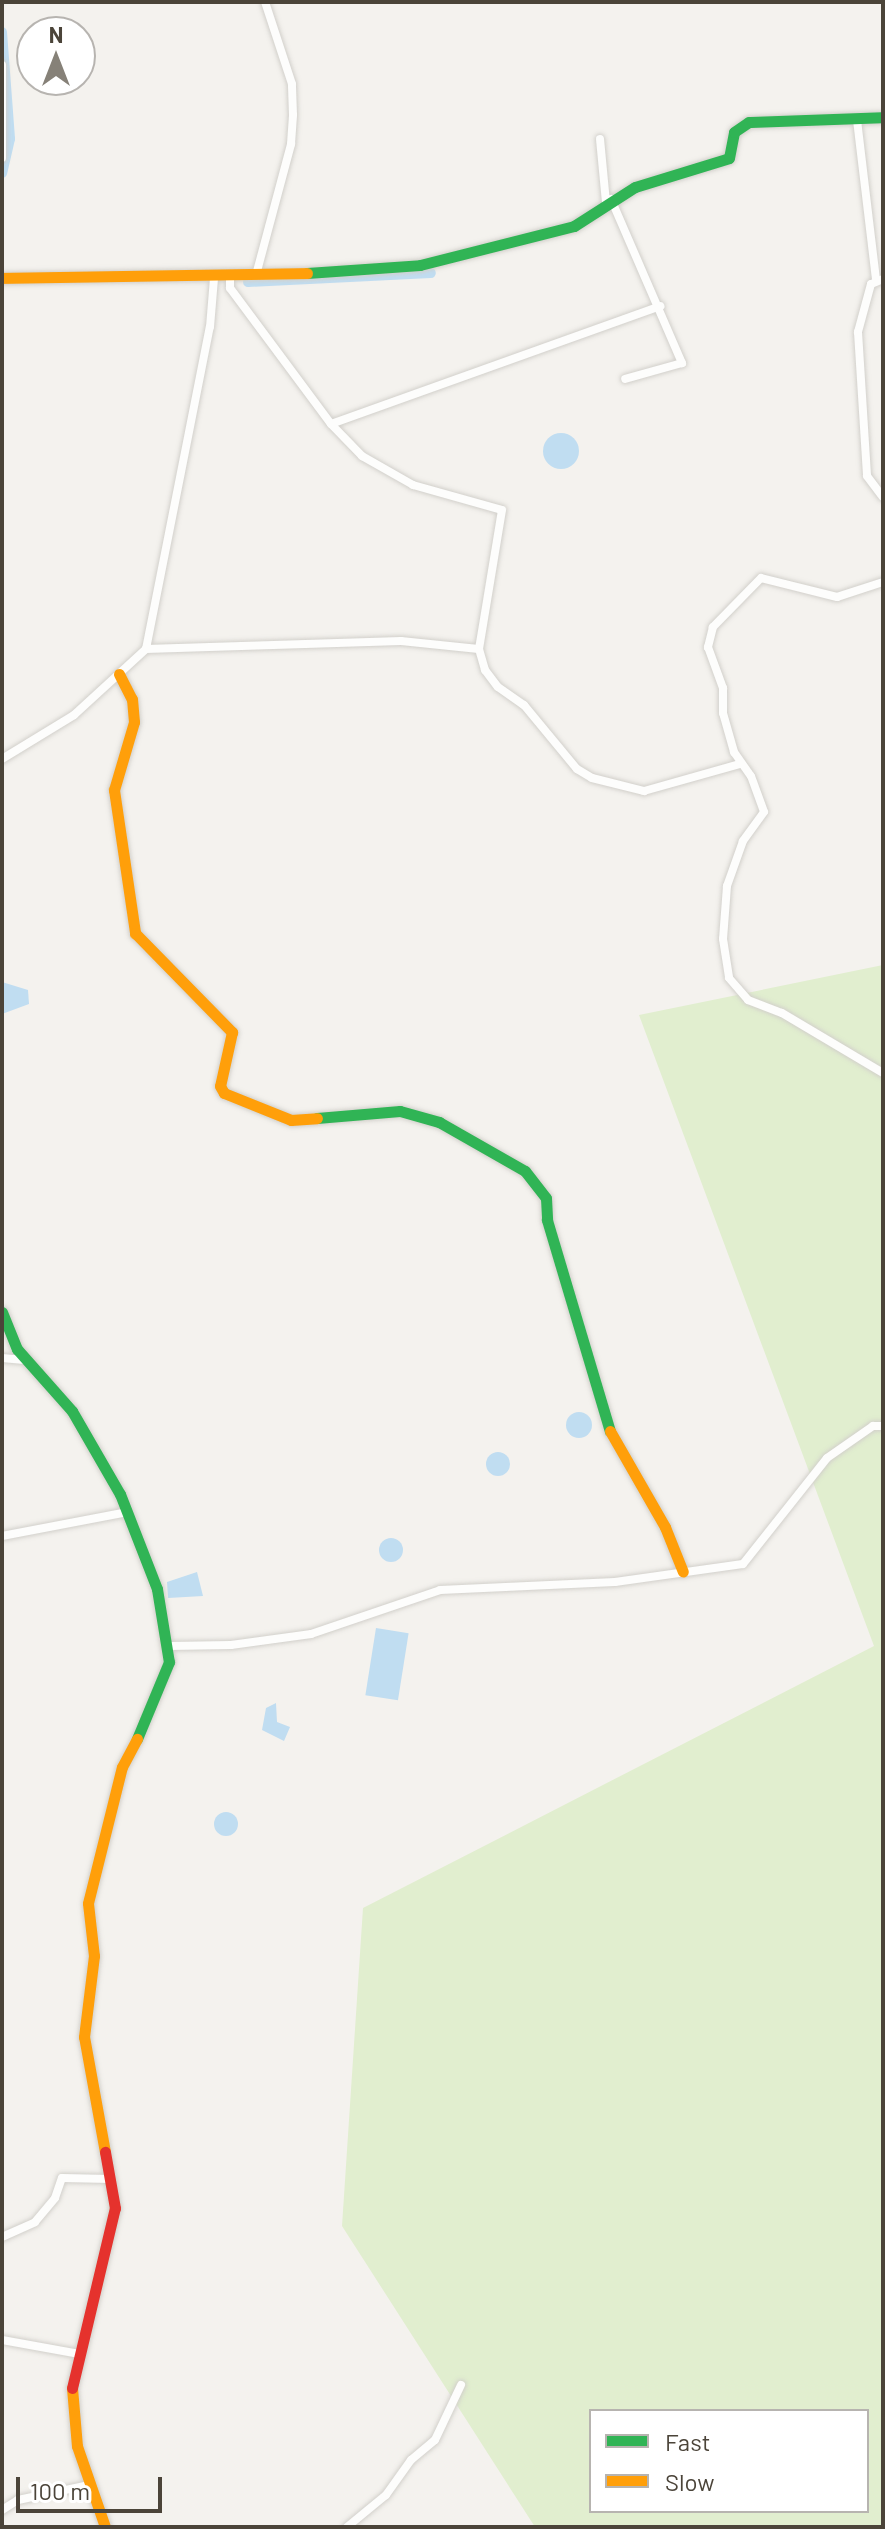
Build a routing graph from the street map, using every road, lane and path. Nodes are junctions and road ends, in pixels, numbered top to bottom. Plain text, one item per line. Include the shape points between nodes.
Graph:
1 (265, 2) edge
2 (2, 65) edge
3 (883, 117) edge
4 (857, 120) junction
5 (600, 139) dead end
6 (2, 158) edge
7 (608, 201) junction
8 (256, 275) junction
9 (2, 278) edge
10 (214, 278) junction
11 (230, 278) junction
12 (880, 279) edge
13 (660, 306) junction
14 (625, 379) dead end
15 (331, 424) junction
16 (883, 497) edge
17 (883, 582) edge
18 (146, 649) junction
19 (479, 649) junction
20 (119, 674) junction
21 (2, 759) edge
22 (740, 764) junction
23 (883, 1073) edge
24 (2, 1312) edge
25 (2, 1358) edge
26 (27, 1360) junction
27 (883, 1426) edge
28 (128, 1512) junction
29 (2, 1536) edge
30 (683, 1572) junction
31 (169, 1646) junction
32 (111, 2179) junction
33 (2, 2237) edge
34 (2, 2340) edge
35 (80, 2354) junction
36 (461, 2385) dead end
37 (89, 2485) junction
38 (2, 2510) edge
39 (105, 2527) edge
40 (347, 2527) edge

1 - 8 street via 292,84 293,115 291,144
2 - 6 street
3 - 4 street
4 - 7 street via 749,122 734,132 729,158
4 - 12 street
5 - 7 street
7 - 8 street via 564,229 461,258 387,269
7 - 13 street
8 - 11 street
9 - 10 street
10 - 11 street
10 - 18 street via 210,327
11 - 15 street via 230,288
12 - 16 street via 858,332 867,476
13 - 14 street via 682,363
13 - 15 street
15 - 19 street via 362,456 413,485 502,510
17 - 22 street via 837,597 761,578 713,627 708,647
18 - 19 street via 401,641
18 - 20 street
19 - 22 street via 485,670 498,687 524,705 577,769 592,778 644,791
20 - 21 street via 74,715
20 - 30 street via 132,699 134,722 114,790 135,933 232,1032 220,1086 224,1093 291,1120 400,1111 439,1122 525,1171 546,1198 547,1220 603,1419 665,1527
22 - 23 street via 764,812 743,841 727,886 723,939 729,978 748,1000 782,1013
24 - 26 street
25 - 26 street
26 - 28 street via 72,1411
27 - 30 street via 873,1426 827,1458 743,1564
28 - 29 street
28 - 31 street via 157,1589
30 - 31 street via 615,1582 440,1590 323,1632 231,1645
31 - 32 street via 157,1700 122,1767 88,1903 94,1956 84,2037
32 - 33 street via 62,2178 55,2198 35,2222
32 - 35 street via 115,2208
34 - 35 street
35 - 37 street via 70,2397
36 - 40 street via 435,2440 411,2460 386,2495
37 - 38 street via 18,2500
37 - 39 street

